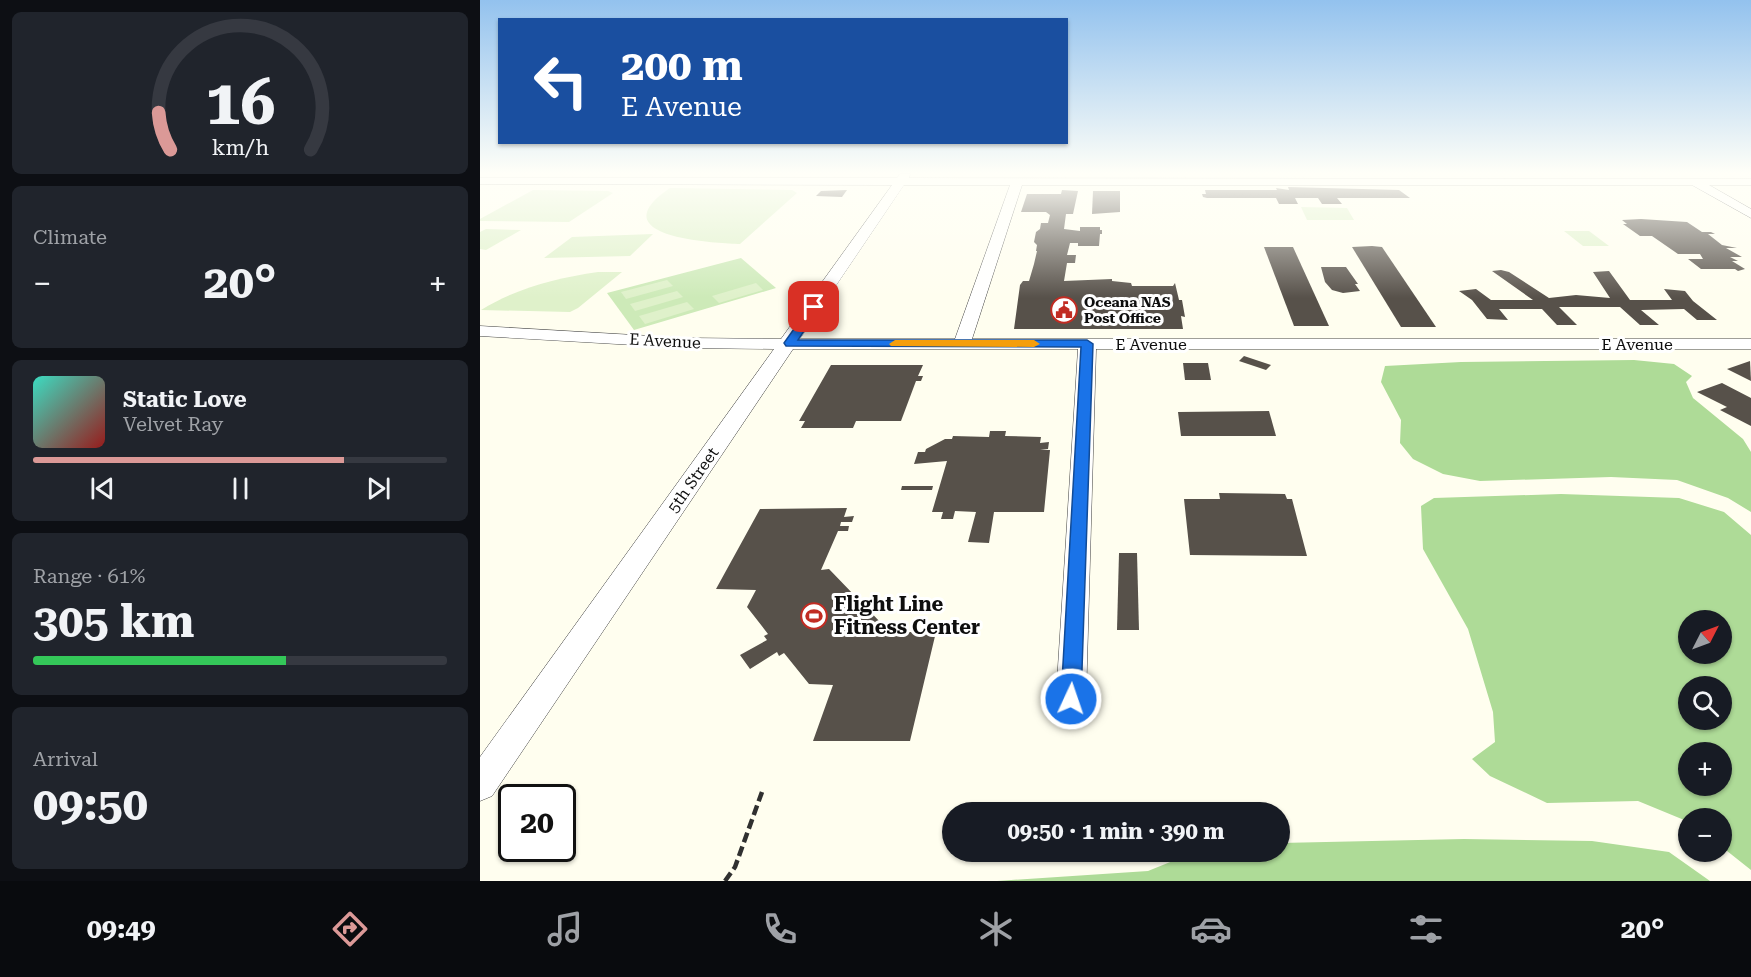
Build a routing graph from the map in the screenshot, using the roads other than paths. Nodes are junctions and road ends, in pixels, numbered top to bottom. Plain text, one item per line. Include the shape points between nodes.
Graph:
1 (878, 215) edge
2 (1005, 215) edge
3 (480, 331) edge
4 (790, 343) junction
5 (962, 344) junction
6 (1087, 344) junction
7 (1751, 344) edge
8 (1071, 699) dead end
9 (480, 785) edge

1 - 4 street, 5th Street
2 - 5 street
3 - 4 street, E Avenue via 674,343
4 - 5 street, E Avenue
4 - 9 street, 5th Street
5 - 6 street, E Avenue
6 - 7 street, E Avenue
6 - 8 street

